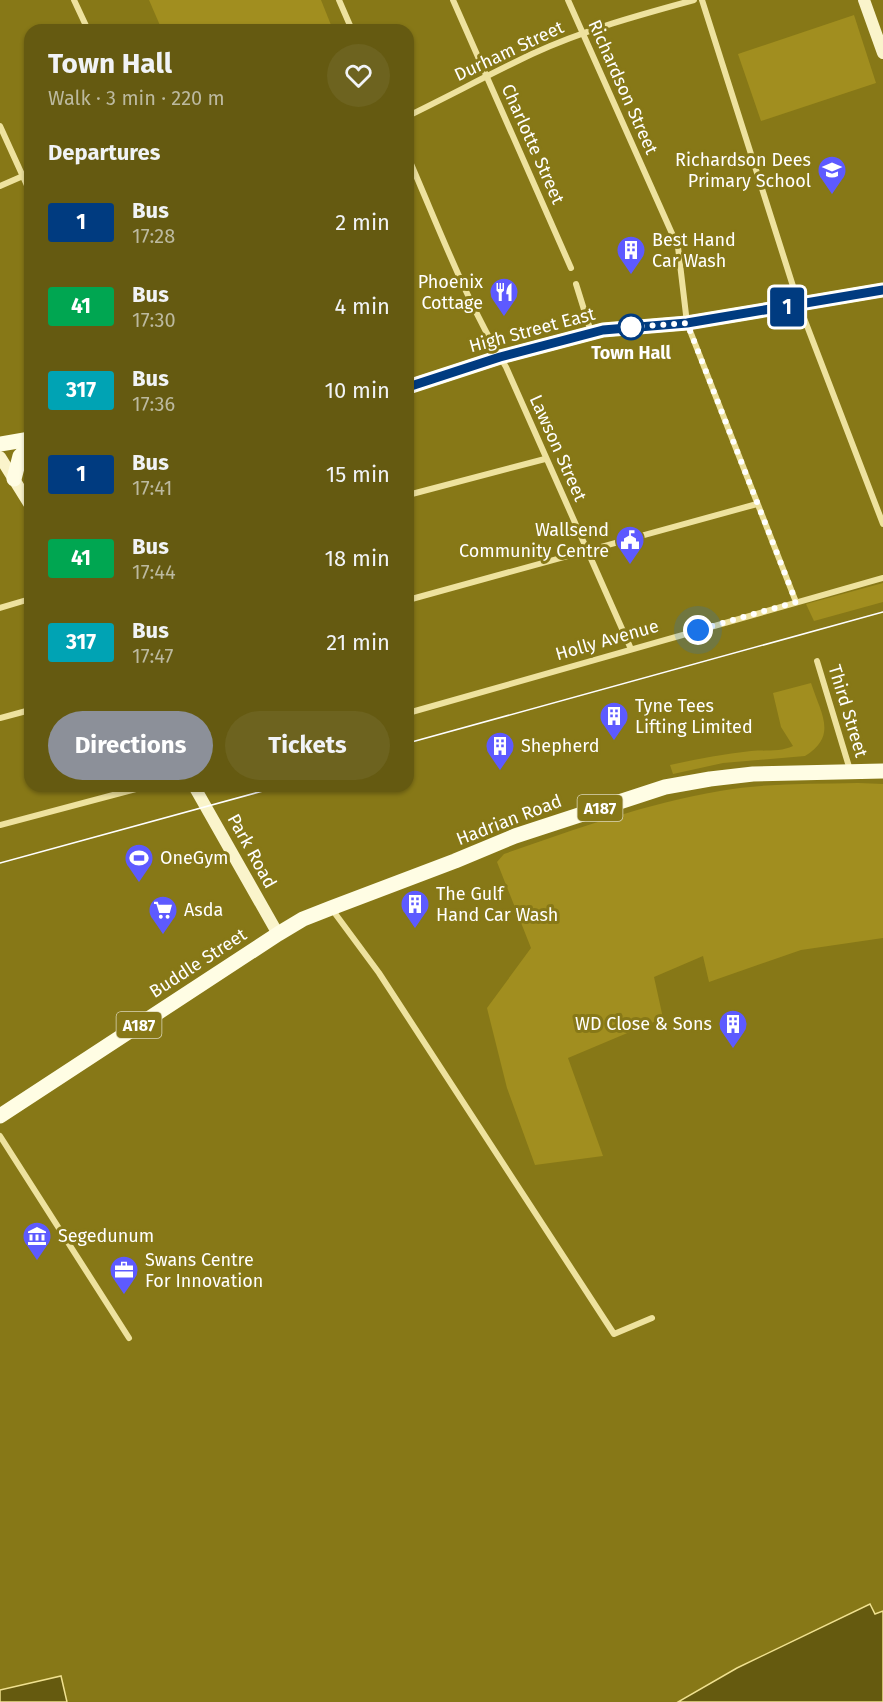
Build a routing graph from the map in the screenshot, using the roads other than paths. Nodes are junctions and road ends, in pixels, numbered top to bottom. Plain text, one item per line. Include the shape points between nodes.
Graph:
1 (74, 0) edge
2 (339, 0) edge
3 (453, 0) edge
4 (568, 0) edge
5 (694, 0) edge
6 (702, 0) edge
7 (864, 0) edge
8 (85, 24) edge
9 (349, 24) edge
10 (583, 34) junction
11 (883, 53) edge
12 (486, 77) junction
13 (414, 113) edge
14 (0, 126) edge
15 (414, 171) edge
16 (22, 176) junction
17 (24, 180) edge
18 (0, 186) edge
19 (571, 268) dead end
20 (576, 284) dead end
21 (883, 290) edge
22 (799, 305) junction
23 (687, 323) junction
24 (591, 333) junction
25 (500, 357) junction
26 (414, 385) edge
27 (24, 440) edge
28 (0, 444) edge
29 (24, 452) edge
30 (0, 457) edge
31 (545, 459) junction
32 (14, 479) junction
33 (414, 493) edge
34 (24, 495) edge
35 (757, 504) junction
36 (883, 524) edge
37 (587, 550) junction
38 (883, 578) edge
39 (414, 598) edge
40 (24, 601) edge
41 (796, 602) junction
42 (0, 608) edge
43 (631, 649) junction
44 (817, 661) dead end
45 (414, 711) edge
46 (24, 712) edge
47 (0, 718) edge
48 (850, 771) junction
49 (883, 771) edge
50 (124, 792) edge
51 (197, 792) edge
52 (0, 825) edge
53 (331, 908) junction
54 (278, 934) junction
55 (0, 1116) edge
56 (0, 1136) edge
57 (652, 1318) dead end
58 (129, 1338) dead end

1 - 8 street
2 - 9 street
3 - 12 street, Charlotte Street
4 - 10 street, Richardson Street
5 - 10 street, Durham Street
6 - 22 street
7 - 11 street
10 - 12 street, Durham Street
10 - 23 street, Richardson Street via 680,256
12 - 13 street, Durham Street
12 - 19 street, Charlotte Street
14 - 16 street
15 - 25 street, Lawson Street via 461,280
16 - 17 street
16 - 18 street
20 - 24 street
21 - 22 main road, High Street East
22 - 23 main road, High Street East
22 - 36 street
23 - 24 main road, High Street East
23 - 35 street, Richardson Street
24 - 25 main road, High Street East
25 - 26 main road, High Street East
25 - 31 street, Lawson Street
27 - 28 main road
29 - 32 main road
30 - 32 street
31 - 33 street
31 - 37 street, Lawson Street
32 - 34 street
35 - 37 street
35 - 41 street, Richardson Street
37 - 39 street
37 - 43 street, Lawson Street
38 - 41 street, Holly Avenue
40 - 42 street
41 - 43 street, Holly Avenue
43 - 45 street, Holly Avenue
44 - 48 street, Third Street
46 - 47 street
48 - 49 main road, Hadrian Road / A187
48 - 53 main road, Hadrian Road / A187 via 753,774 665,787 515,836
50 - 52 street
51 - 54 street, Park Road
53 - 54 main road, Buddle Street / A187
53 - 57 street via 379,973 614,1334
54 - 55 main road, Buddle Street / A187
56 - 58 street

